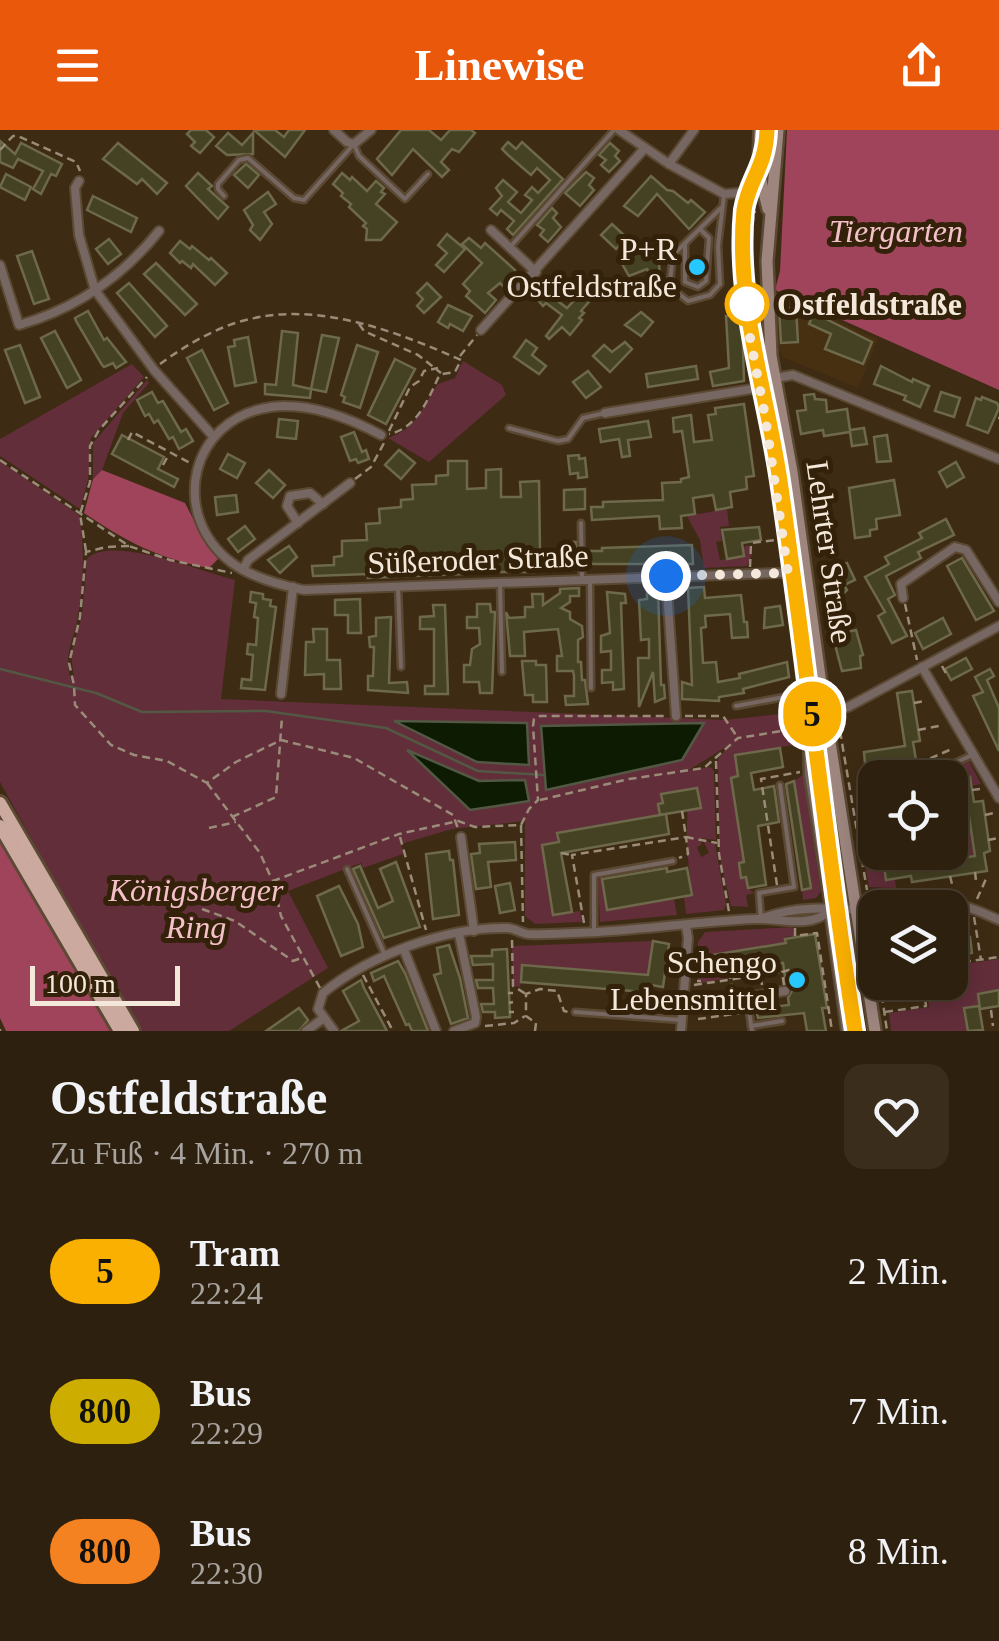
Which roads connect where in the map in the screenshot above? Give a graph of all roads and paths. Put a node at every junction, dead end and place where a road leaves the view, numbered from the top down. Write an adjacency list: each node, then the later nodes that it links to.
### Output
1 (334, 130): 7 (street)
2 (370, 130): 7 (street)
3 (616, 130): 8 (street); 26 (lane)
4 (694, 130): 10 (street)
5 (760, 130): 13 (main road)
6 (778, 130): 13 (main road)
7 (354, 144): 11 (lane); 15 (lane)
8 (645, 148): 10 (street); 28 (street)
9 (0, 150): 12 (path)
10 (669, 164): 14 (street)
11 (428, 174)
12 (79, 181): 29 (street)
13 (767, 192): 14 (street); 42 (main road, Lehrter Straße)
14 (724, 194): 16 (lane)
15 (224, 196)
16 (721, 208): 19 (lane); 22 (lane)
17 (738, 210): 43 (path)
18 (751, 211): 24 (path)
19 (700, 229): 23 (lane); 25 (lane)
20 (491, 230): 26 (street)
21 (159, 231): 29 (street)
22 (719, 236): 23 (lane); 25 (lane)
23 (709, 238): 25 (lane)
24 (750, 238)
25 (685, 244)
26 (509, 247): 28 (street)
27 (0, 264): 32 (street)
28 (536, 272): 34 (street)
29 (95, 290): 32 (street); 40 (street)
30 (358, 322): 35 (path); 37 (path); 40 (path)
31 (754, 323): 36 (path)
32 (19, 325): 33 (street)
33 (7, 328)
34 (481, 330): 38 (path)
35 (390, 331): 37 (path); 38 (path)
36 (756, 333)
37 (387, 341): 39 (path)
38 (458, 358): 41 (path)
39 (438, 368): 41 (path); 47 (path)
40 (154, 370): 46 (street); 62 (path)
41 (442, 374): 47 (path)
42 (775, 382): 43 (street); 56 (street); 69 (main road, Lehrter Straße)
43 (758, 388): 44 (street); 70 (path)
44 (605, 413): 45 (lane)
45 (509, 428)
46 (212, 435): 47 (street); 68 (street)
47 (384, 435): 60 (path)
48 (141, 438): 49 (path); 50 (path); 51 (path)
49 (128, 440)
50 (152, 443): 52 (path); 53 (path)
51 (137, 445)
52 (162, 449): 54 (path); 55 (path)
53 (148, 451)
54 (170, 453): 58 (path); 59 (path)
55 (158, 456)
56 (999, 458)
57 (0, 460): 62 (path)
58 (193, 464)
59 (163, 465)
60 (350, 483): 61 (street)
61 (322, 504): 63 (street); 63 (street)
62 (80, 514): 66 (path); 67 (path)
63 (298, 523): 68 (street)
64 (582, 523): 73 (lane)
65 (775, 540): 71 (path)
66 (129, 546): 67 (path); 68 (path)
67 (86, 552): 104 (path)
68 (243, 570): 76 (street, Süßeroder Straße)
69 (806, 572): 70 (street, Süßeroder Straße); 144 (main road, Lehrter Straße)
70 (788, 573): 71 (street, Süßeroder Straße); 85 (lane)
71 (748, 574): 72 (street, Süßeroder Straße)
72 (666, 576): 73 (street, Süßeroder Straße); 90 (street)
73 (586, 579): 74 (street, Süßeroder Straße); 83 (lane)
74 (500, 583): 75 (street, Süßeroder Straße); 82 (lane)
75 (398, 587): 76 (street, Süßeroder Straße); 80 (lane)
76 (293, 588): 84 (street)
77 (903, 598): 78 (street); 81 (path)
78 (999, 602)
79 (999, 626): 81 (street)
80 (401, 667)
81 (922, 667): 89 (street); 99 (street)
82 (502, 672)
83 (592, 688)
84 (281, 694)
85 (802, 694): 88 (lane); 93 (lane)
86 (914, 702): 87 (path)
87 (925, 702)
88 (736, 706)
89 (848, 706)
90 (676, 716): 95 (path); 109 (path)
91 (282, 717): 97 (path)
92 (940, 726): 94 (path)
93 (806, 728): 95 (path); 103 (lane)
94 (918, 730)
95 (738, 738): 100 (path)
96 (843, 739): 123 (path)
97 (280, 740): 104 (path); 114 (path); 115 (path)
98 (954, 748): 101 (path)
99 (974, 754): 102 (lane); 105 (street)
100 (716, 759): 109 (path); 126 (path)
101 (927, 760)
102 (961, 760)
103 (807, 770): 143 (path); 153 (lane)
104 (207, 783): 114 (path)
105 (996, 784): 107 (path); 108 (street)
106 (780, 785): 143 (lane)
107 (972, 790)
108 (999, 798)
109 (538, 800): 117 (path)
110 (0, 803): 208 (highway)
111 (682, 811): 122 (path)
112 (985, 814): 113 (path)
113 (994, 814)
114 (232, 817): 116 (path)
115 (458, 821): 117 (path); 120 (path); 121 (path)
116 (236, 822): 119 (path); 139 (path)
117 (522, 825): 157 (path)
118 (0, 826): 207 (highway)
119 (209, 828)
120 (399, 834): 130 (path); 139 (path)
121 (461, 836): 163 (street)
122 (686, 837): 126 (path); 128 (path); 129 (path)
123 (858, 838)
124 (998, 838): 125 (path)
125 (988, 840)
126 (718, 843): 159 (path)
127 (562, 852): 128 (path)
128 (575, 853): 135 (path)
129 (673, 861): 164 (lane)
130 (408, 867): 132 (path); 140 (path)
131 (347, 869): 172 (lane)
132 (400, 870)
133 (975, 872): 138 (path)
134 (950, 876): 141 (path)
135 (576, 877): 136 (path); 146 (path)
136 (566, 879)
137 (986, 879): 151 (path)
138 (976, 880)
139 (273, 882): 171 (path)
140 (413, 883): 142 (path); 145 (path)
141 (952, 884)
142 (406, 886)
143 (778, 890): 156 (lane)
144 (863, 890)
145 (418, 900): 147 (path); 154 (path)
146 (580, 902): 148 (path); 160 (path)
147 (410, 903)
148 (570, 904)
149 (968, 906): 151 (street)
150 (202, 908): 171 (path)
151 (974, 908): 158 (street); 175 (path)
152 (858, 910): 153 (street)
153 (829, 911): 156 (street); 217 (street)
154 (422, 916): 155 (path); 169 (path)
155 (416, 918)
156 (761, 919): 159 (street)
157 (523, 920): 162 (path); 166 (path)
158 (999, 920)
159 (730, 921): 161 (street)
160 (584, 925)
161 (686, 926): 164 (street); 194 (street)
162 (512, 928): 163 (street); 166 (street); 187 (path)
163 (474, 931): 165 (street)
164 (594, 932): 166 (street)
165 (458, 934): 169 (street); 204 (street)
166 (523, 934)
167 (845, 934): 178 (path)
168 (796, 936): 216 (path)
169 (429, 941): 170 (street)
170 (404, 950): 172 (street); 212 (street)
171 (302, 957): 186 (path)
172 (386, 957): 179 (street)
173 (999, 957): 175 (path)
174 (968, 960): 175 (path)
175 (981, 960)
176 (789, 962): 181 (path)
177 (760, 967): 183 (path)
178 (850, 968)
179 (360, 969): 186 (street); 211 (path)
180 (730, 971): 184 (path)
181 (782, 972): 183 (path); 185 (path)
182 (698, 975): 184 (path)
183 (761, 975): 184 (path); 188 (path)
184 (731, 980): 190 (path)
185 (786, 991): 188 (street)
186 (323, 993): 200 (street)
187 (526, 994): 195 (path); 199 (path)
188 (764, 994): 189 (street)
189 (747, 998): 190 (street); 206 (lane)
190 (734, 999): 194 (street)
191 (873, 1000): 218 (main road, Lehrter Straße)
192 (883, 1000): 196 (path)
193 (925, 1000): 196 (path)
194 (682, 1007): 202 (street)
195 (575, 1012): 202 (lane)
196 (885, 1012): 219 (path)
197 (744, 1013): 201 (path)
198 (984, 1015): 205 (path)
199 (526, 1016): 204 (path); 214 (path)
200 (324, 1018): 209 (street); 210 (street)
201 (698, 1019)
202 (682, 1020): 215 (street)
203 (782, 1020): 206 (lane)
204 (475, 1024): 213 (street)
205 (993, 1026)
206 (752, 1029)
207 (120, 1031)
208 (133, 1031)
209 (306, 1031)
210 (334, 1031)
211 (393, 1031)
212 (436, 1031)
213 (454, 1031)
214 (535, 1031)
215 (681, 1031)
216 (832, 1031)
217 (846, 1031)
218 (875, 1031)
219 (888, 1031)

